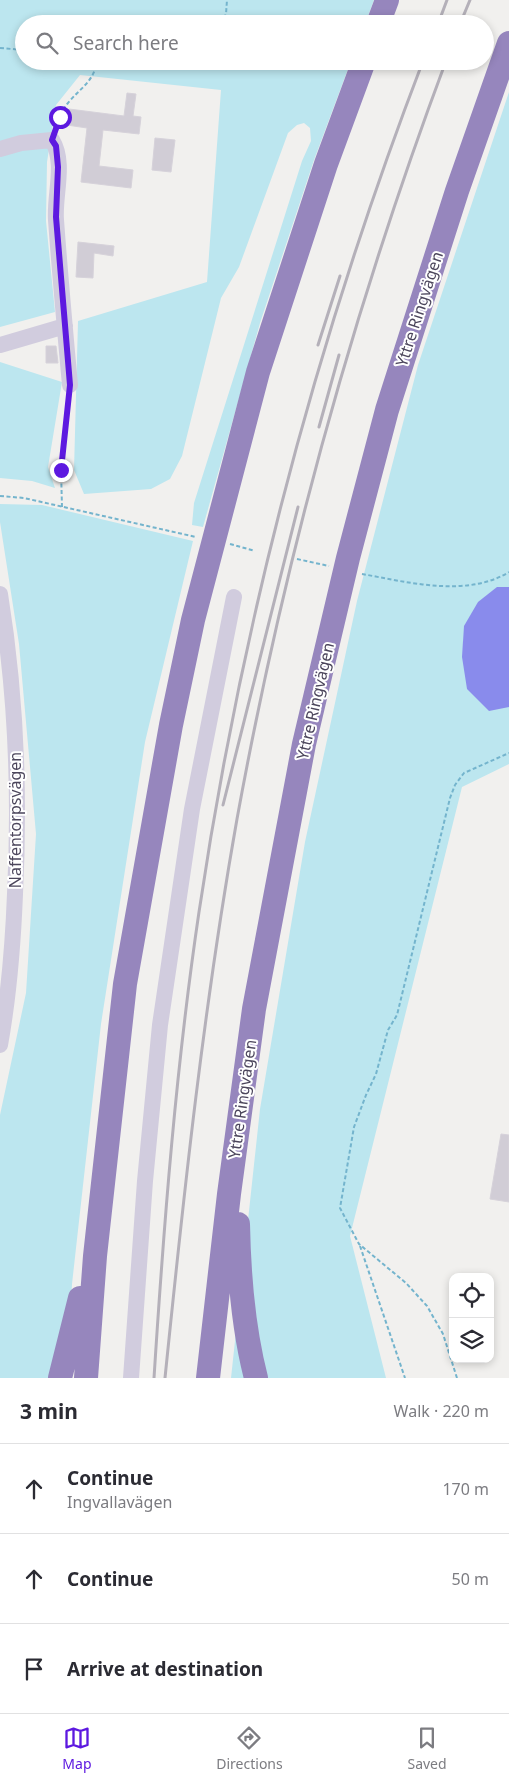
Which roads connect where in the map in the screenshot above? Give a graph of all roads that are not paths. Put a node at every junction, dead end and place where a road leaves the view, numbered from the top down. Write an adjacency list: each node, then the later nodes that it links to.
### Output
1 (387, 0): 2 (highway)
2 (381, 15)
3 (509, 43): 11 (highway, Yttre Ringvägen)
4 (361, 70): 13 (highway)
5 (0, 149): 6 (street)
6 (65, 326): 7 (street); 8 (street)
7 (0, 345)
8 (70, 385)
9 (0, 594): 12 (street, Naffentorpsvägen)
10 (234, 597): 16 (street)
11 (254, 1009): 17 (highway, Yttre Ringvägen); 18 (highway)
12 (0, 1045)
13 (99, 1221): 14 (highway); 15 (highway)
14 (60, 1378)
15 (86, 1378)
16 (132, 1378)
17 (208, 1378)
18 (256, 1378)

